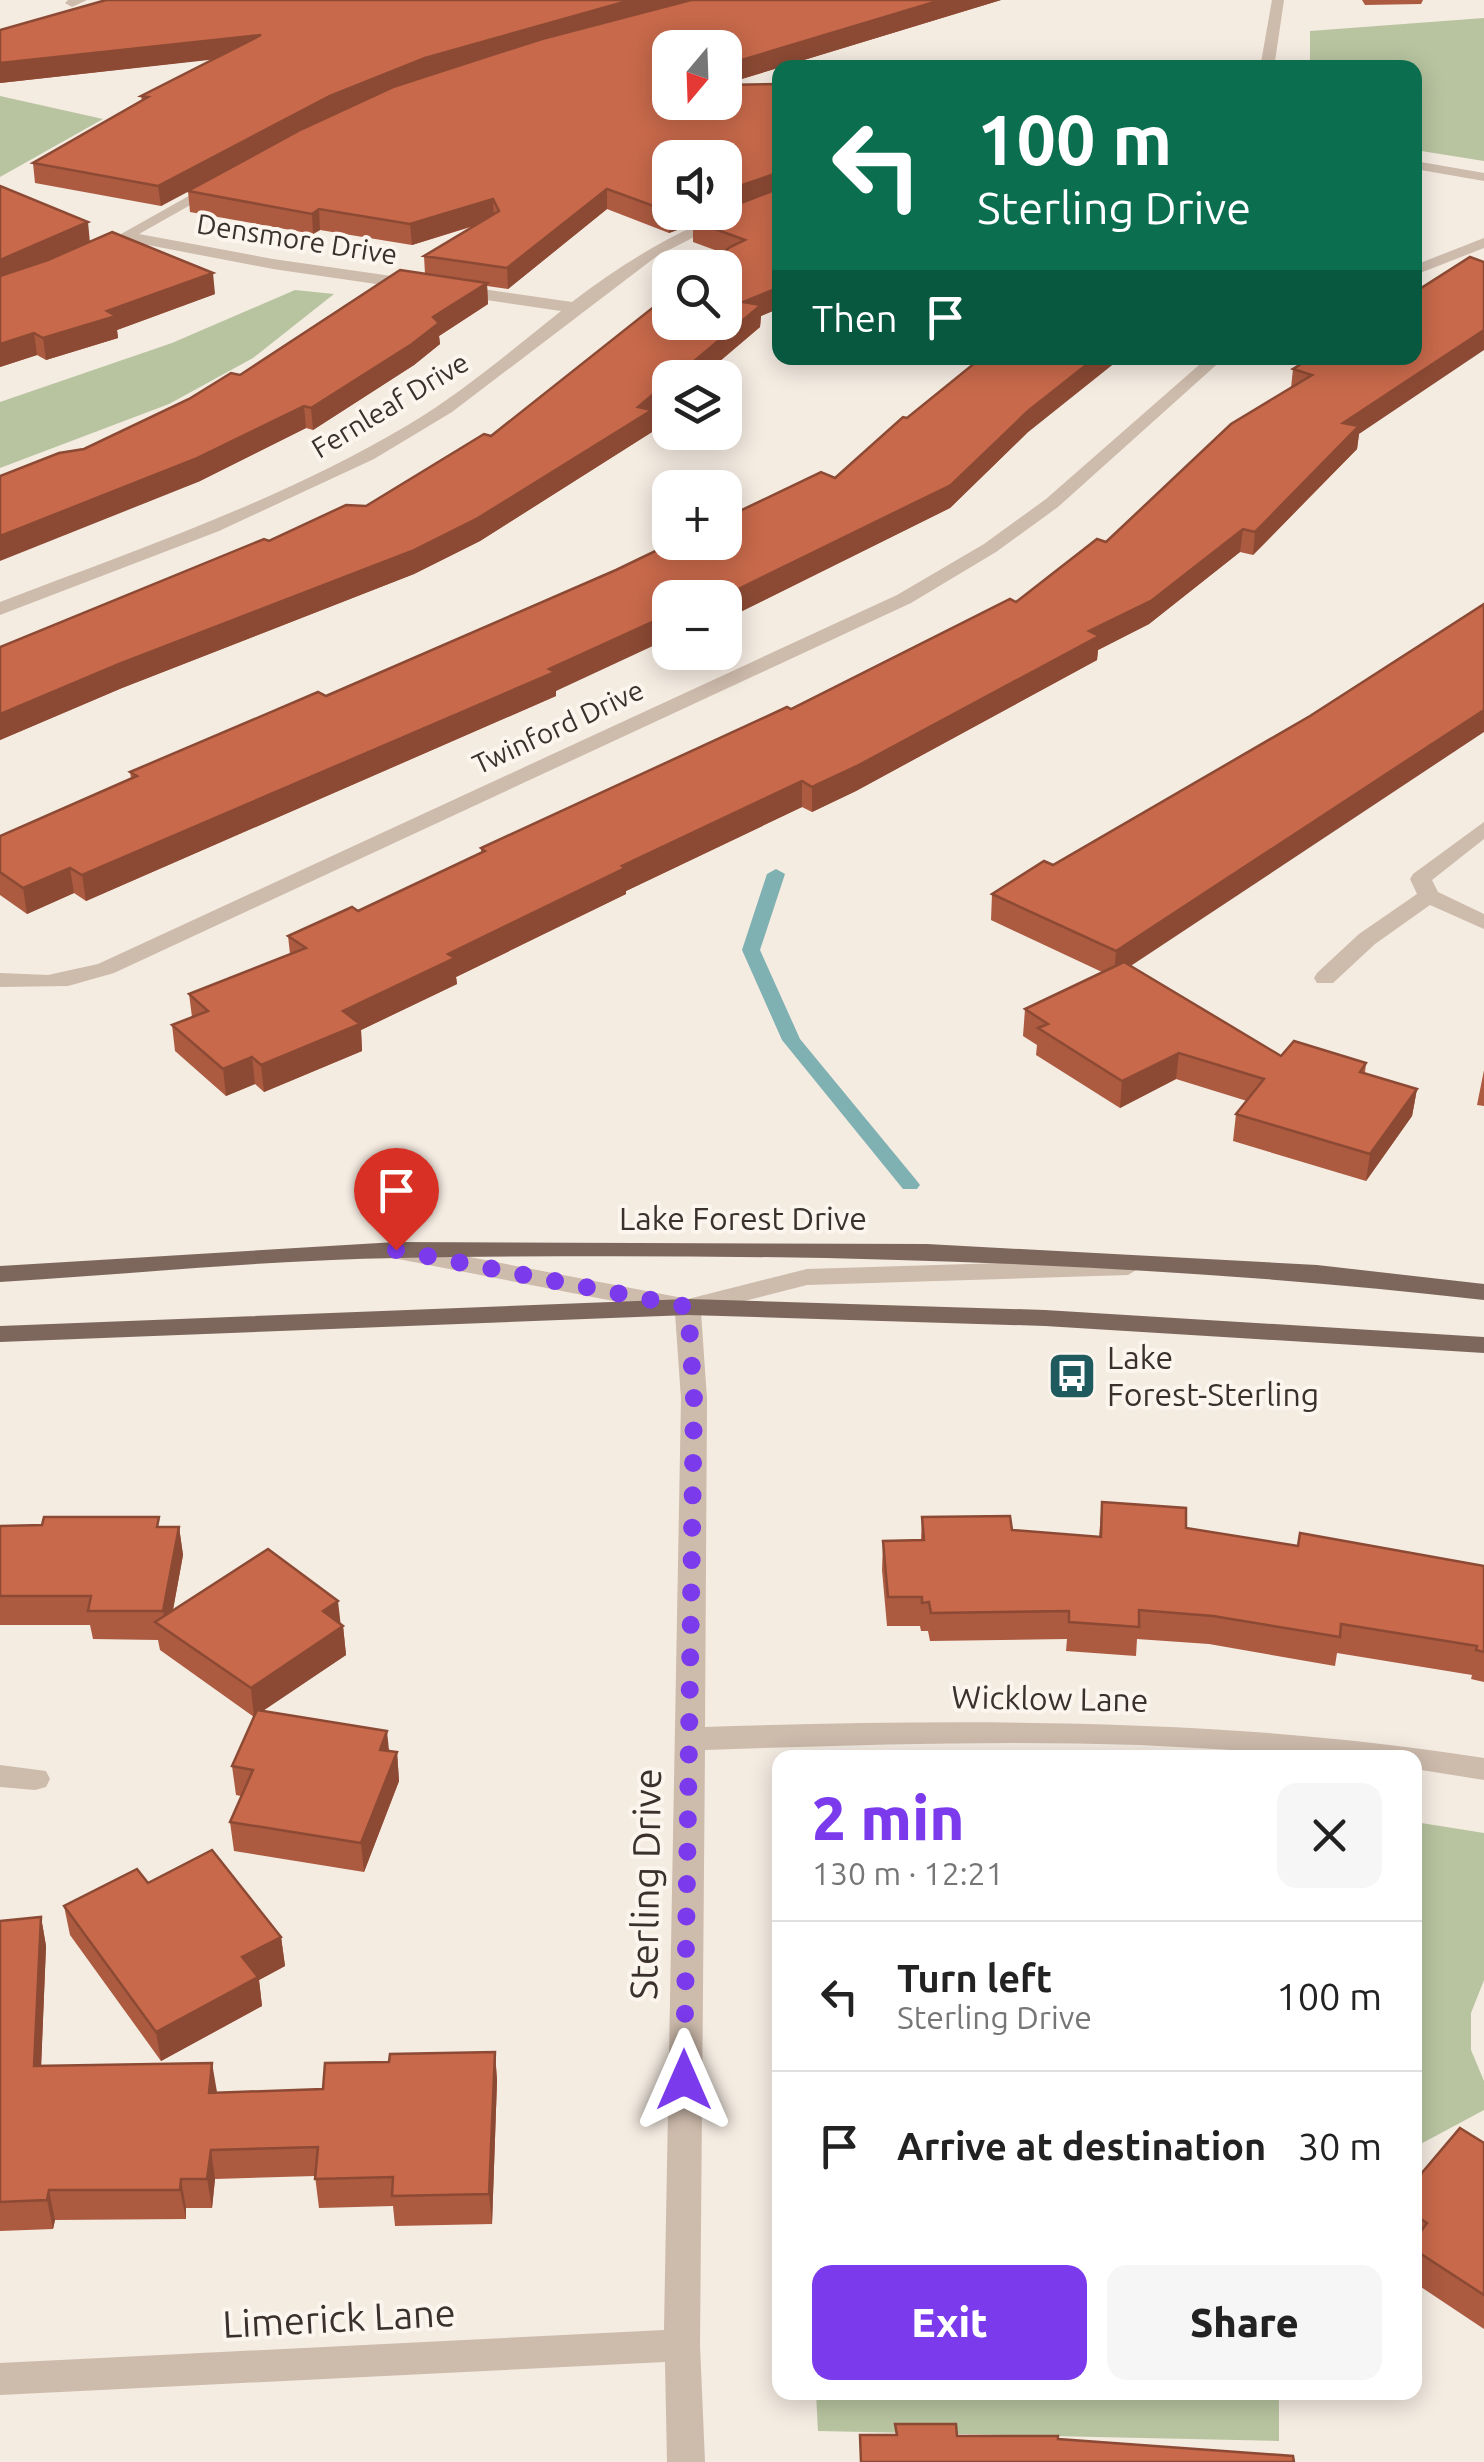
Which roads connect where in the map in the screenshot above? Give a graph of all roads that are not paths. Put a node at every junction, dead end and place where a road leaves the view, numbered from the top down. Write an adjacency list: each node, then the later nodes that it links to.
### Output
1 (1278, 0): 2 (street)
2 (1268, 60)
3 (1422, 166): 5 (street)
4 (231, 176): 7 (street)
5 (1484, 177)
6 (772, 202): 11 (street, Fernleaf Drive)
7 (128, 236): 9 (street); 11 (street, Densmore Drive)
8 (1484, 243): 10 (street)
9 (86, 258)
10 (1422, 267)
11 (578, 308): 13 (street, Fernleaf Drive)
12 (1208, 365): 18 (street, Twinford Drive)
13 (0, 609)
14 (1484, 828): 15 (street)
15 (1429, 896): 16 (street); 17 (street)
16 (1484, 922)
17 (1325, 978)
18 (0, 980)
19 (396, 1250): 20 (main road, Lake Forest Drive); 21 (main road, Lake Forest Drive); 23 (street)
20 (1183, 1266): 22 (main road, Lake Forest Drive); 23 (street)
21 (0, 1274)
22 (1484, 1292)
23 (688, 1307): 24 (main road); 25 (main road); 26 (street, Sterling Drive)
24 (0, 1334)
25 (1484, 1345)
26 (688, 1739): 27 (street, Wicklow Lane); 32 (street, Sterling Drive)
27 (1357, 1750)
28 (1422, 1760): 29 (street, Wicklow Lane)
29 (1484, 1769)
30 (0, 1776): 31 (street)
31 (35, 1779)
32 (682, 2344): 33 (street, Limerick Lane); 34 (street, Sterling Drive)
33 (0, 2379)
34 (686, 2462)

